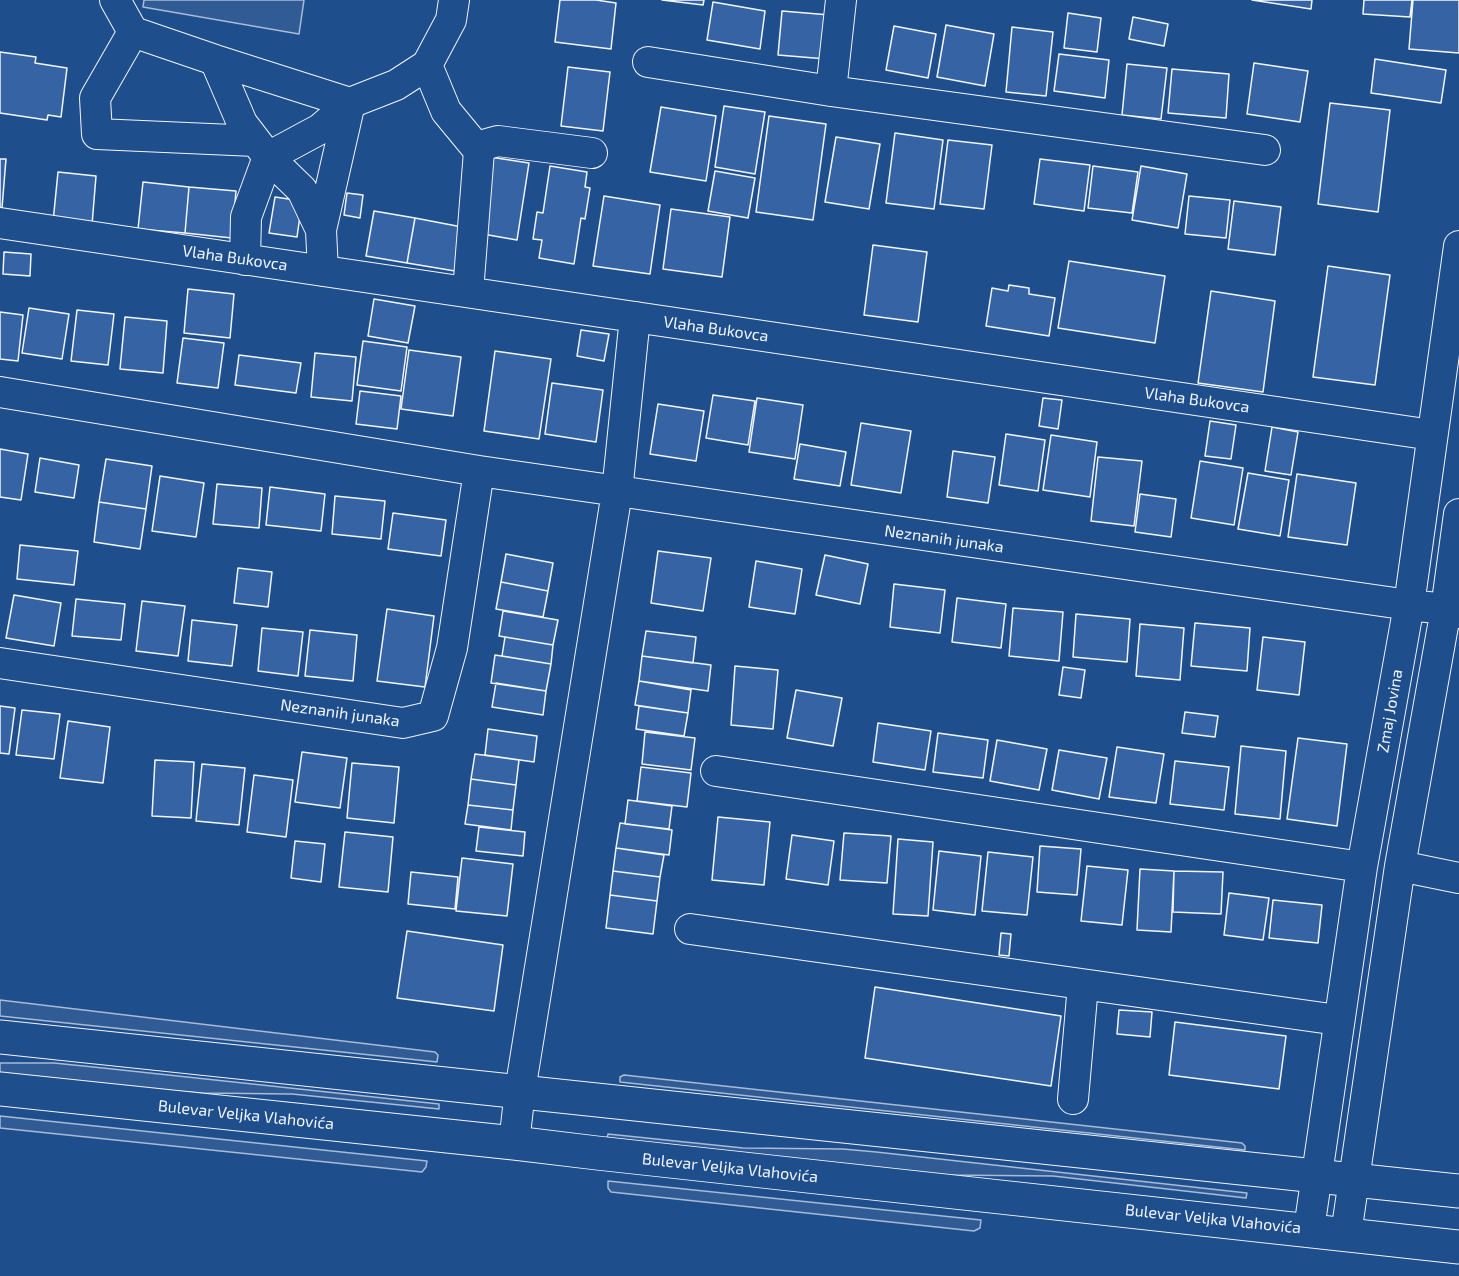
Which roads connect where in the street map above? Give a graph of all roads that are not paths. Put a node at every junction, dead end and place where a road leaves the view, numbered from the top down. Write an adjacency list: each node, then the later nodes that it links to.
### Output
1 (115, 0): 4 (street)
2 (454, 0): 7 (street)
3 (841, 0): 8 (street)
4 (133, 32): 5 (street); 10 (street)
5 (215, 60): 9 (street); 10 (street)
6 (648, 62): 8 (street)
7 (427, 65): 9 (street); 12 (street)
8 (831, 91): 11 (street)
9 (350, 104): 10 (street); 15 (street)
10 (261, 149): 15 (street); 17 (street)
11 (1265, 150)
12 (479, 151): 13 (street); 19 (street)
13 (592, 153)
14 (0, 223): 17 (street, Vlaha Bukovca)
15 (321, 230): 18 (street)
16 (1459, 246): 22 (street, Zmaj Jovina)
17 (245, 260): 18 (street, Vlaha Bukovca)
18 (323, 271): 19 (street, Vlaha Bukovca)
19 (468, 292): 20 (street, Vlaha Bukovca)
20 (635, 317): 22 (street, Vlaha Bukovca); 24 (street)
21 (0, 392): 23 (street, Neznanih junaka)
22 (1432, 435): 26 (street, Zmaj Jovina)
23 (479, 471): 24 (street, Neznanih junaka); 28 (street, Neznanih junaka)
24 (617, 492): 26 (street, Neznanih junaka); 38 (street)
25 (1459, 514): 27 (street)
26 (1409, 605): 27 (street, Neznanih junaka); 31 (street, Zmaj Jovina)
27 (1452, 611): 30 (street)
28 (0, 663)
29 (716, 771): 31 (street)
30 (1400, 866): 32 (street); 42 (street)
31 (1362, 867): 35 (street, Zmaj Jovina)
32 (1459, 878)
33 (690, 929): 34 (street)
34 (1083, 985): 35 (street); 39 (street)
35 (1338, 1020): 41 (street, Zmaj Jovina)
36 (0, 1037): 38 (main road)
37 (0, 1089): 40 (main road, Bulevar Veljka Vlahovića)
38 (520, 1091): 40 (street); 41 (main road)
39 (1073, 1099)
40 (514, 1143): 44 (main road, Bulevar Veljka Vlahovića)
41 (1318, 1176): 42 (main road); 44 (street, Zmaj Jovina)
42 (1354, 1179): 43 (main road); 45 (street)
43 (1459, 1191)
44 (1309, 1229): 45 (main road, Bulevar Veljka Vlahovića)
45 (1346, 1234): 46 (main road, Bulevar Veljka Vlahovića)
46 (1459, 1247)

